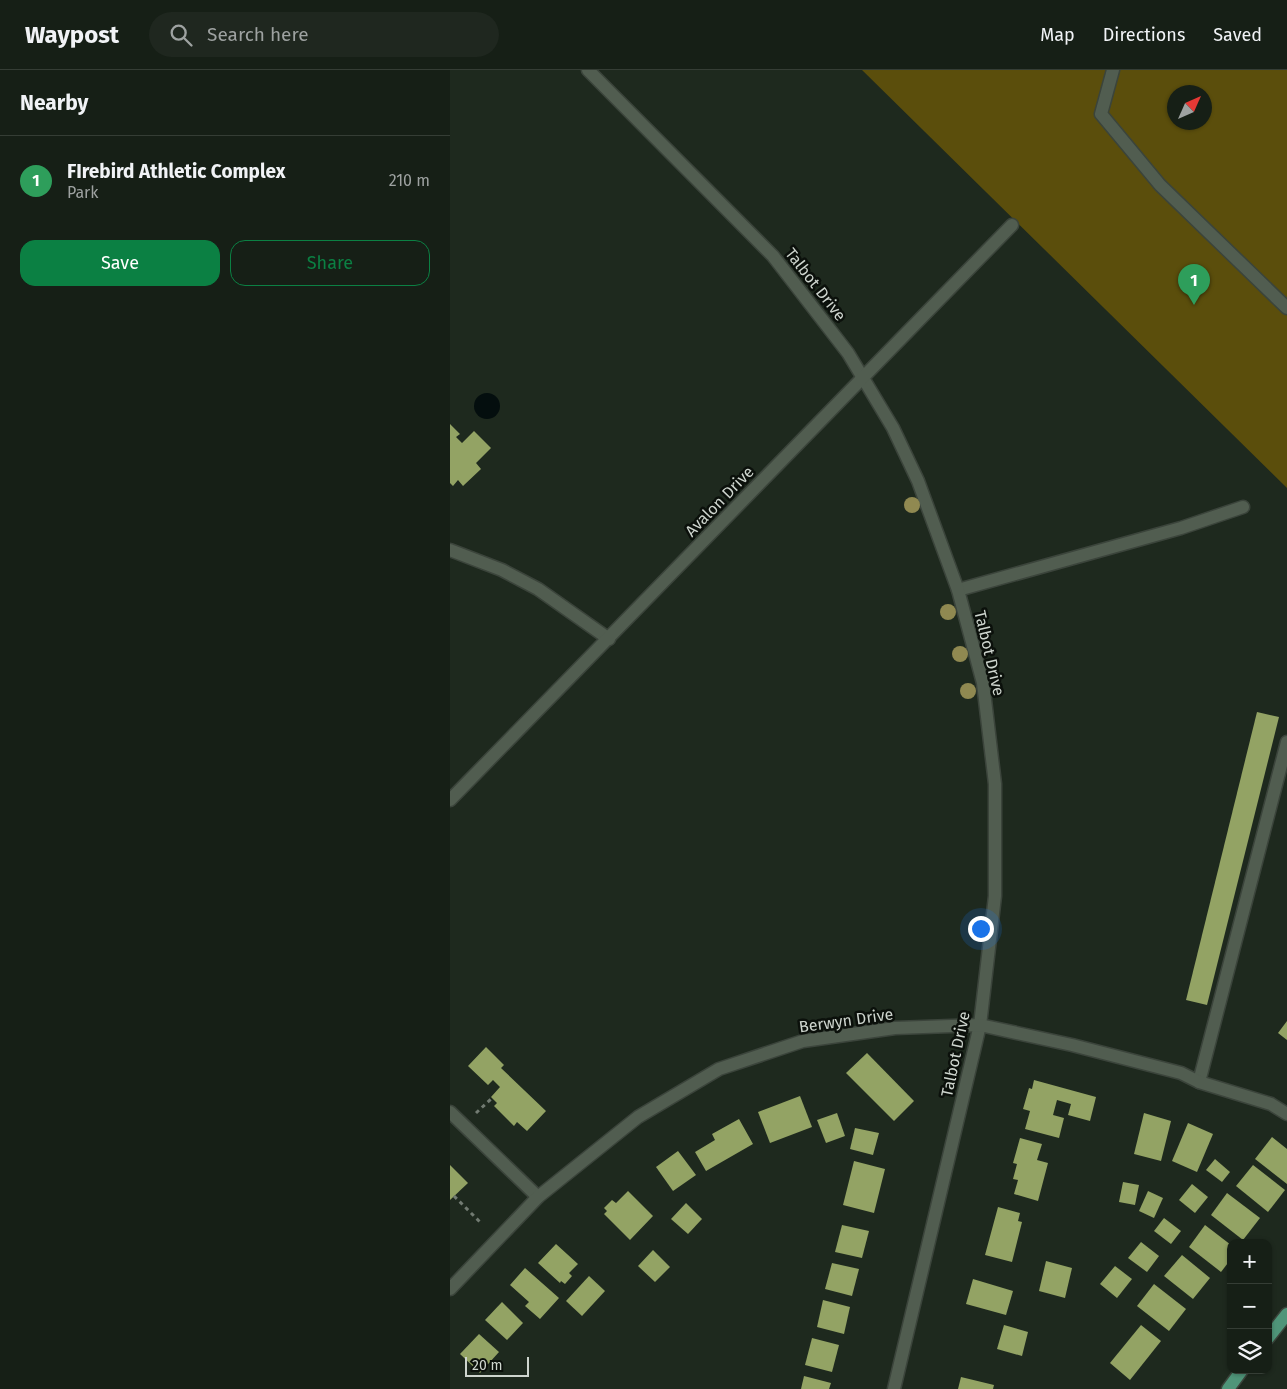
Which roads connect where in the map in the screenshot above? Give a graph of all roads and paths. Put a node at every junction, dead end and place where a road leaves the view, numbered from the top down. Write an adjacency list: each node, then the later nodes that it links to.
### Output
1 (588, 70): 5 (street, Talbot Drive)
2 (1114, 70): 4 (street)
3 (1012, 225): 5 (street, Avalon Drive)
4 (1287, 308)
5 (862, 376): 8 (street, Talbot Drive); 9 (street, Avalon Drive)
6 (1242, 507): 8 (street)
7 (450, 550): 9 (street)
8 (958, 590): 12 (street, Talbot Drive)
9 (609, 638): 11 (street, Avalon Drive)
10 (1287, 742): 13 (street)
11 (450, 800)
12 (980, 1025): 13 (street, Berwyn Drive); 19 (street, Berwyn Drive); 25 (street, Talbot Drive)
13 (1199, 1082): 17 (street, Berwyn Drive)
14 (492, 1098): 16 (path)
15 (450, 1112): 19 (street)
16 (476, 1114)
17 (1287, 1114)
18 (454, 1196): 20 (path)
19 (538, 1197): 21 (street, Berwyn Drive)
20 (480, 1222)
21 (450, 1289)
22 (1287, 1314): 23 (main road)
23 (1272, 1333)
24 (1239, 1374): 26 (main road)
25 (894, 1389)
26 (1228, 1389)

